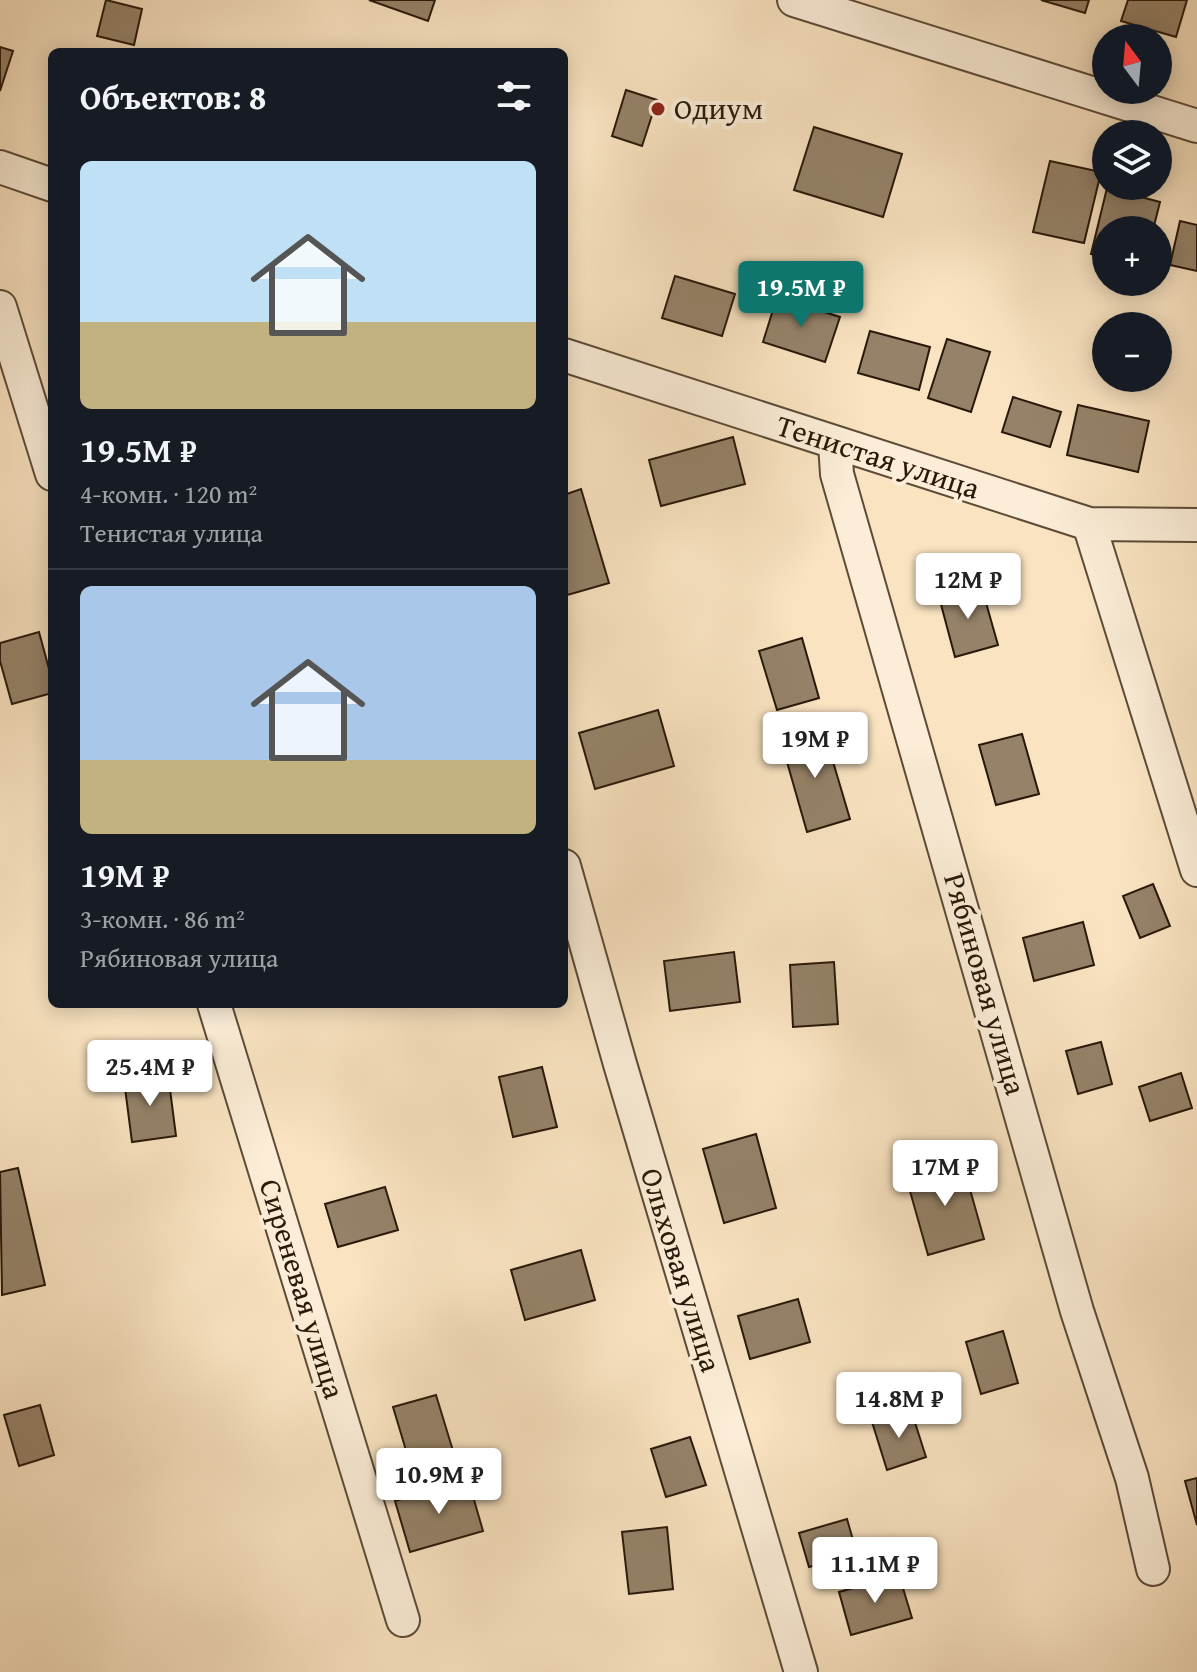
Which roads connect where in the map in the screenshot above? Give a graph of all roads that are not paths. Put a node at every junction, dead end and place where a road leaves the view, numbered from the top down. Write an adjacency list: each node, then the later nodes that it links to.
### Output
1 (794, 0): 2 (street)
2 (1197, 126)
3 (0, 167): 4 (street)
4 (48, 184)
5 (0, 307): 8 (street)
6 (568, 356): 7 (street, Тенистая улица)
7 (835, 444): 9 (street, Тенистая улица); 14 (street, Рябиновая улица)
8 (48, 461)
9 (1089, 524): 10 (street, Тенистая улица); 11 (street)
10 (1197, 525)
11 (1197, 870)
12 (568, 880): 16 (street, Ольховая улица)
13 (215, 1008): 15 (street, Сиреневая улица)
14 (1153, 1569)
15 (403, 1620)
16 (801, 1672)

